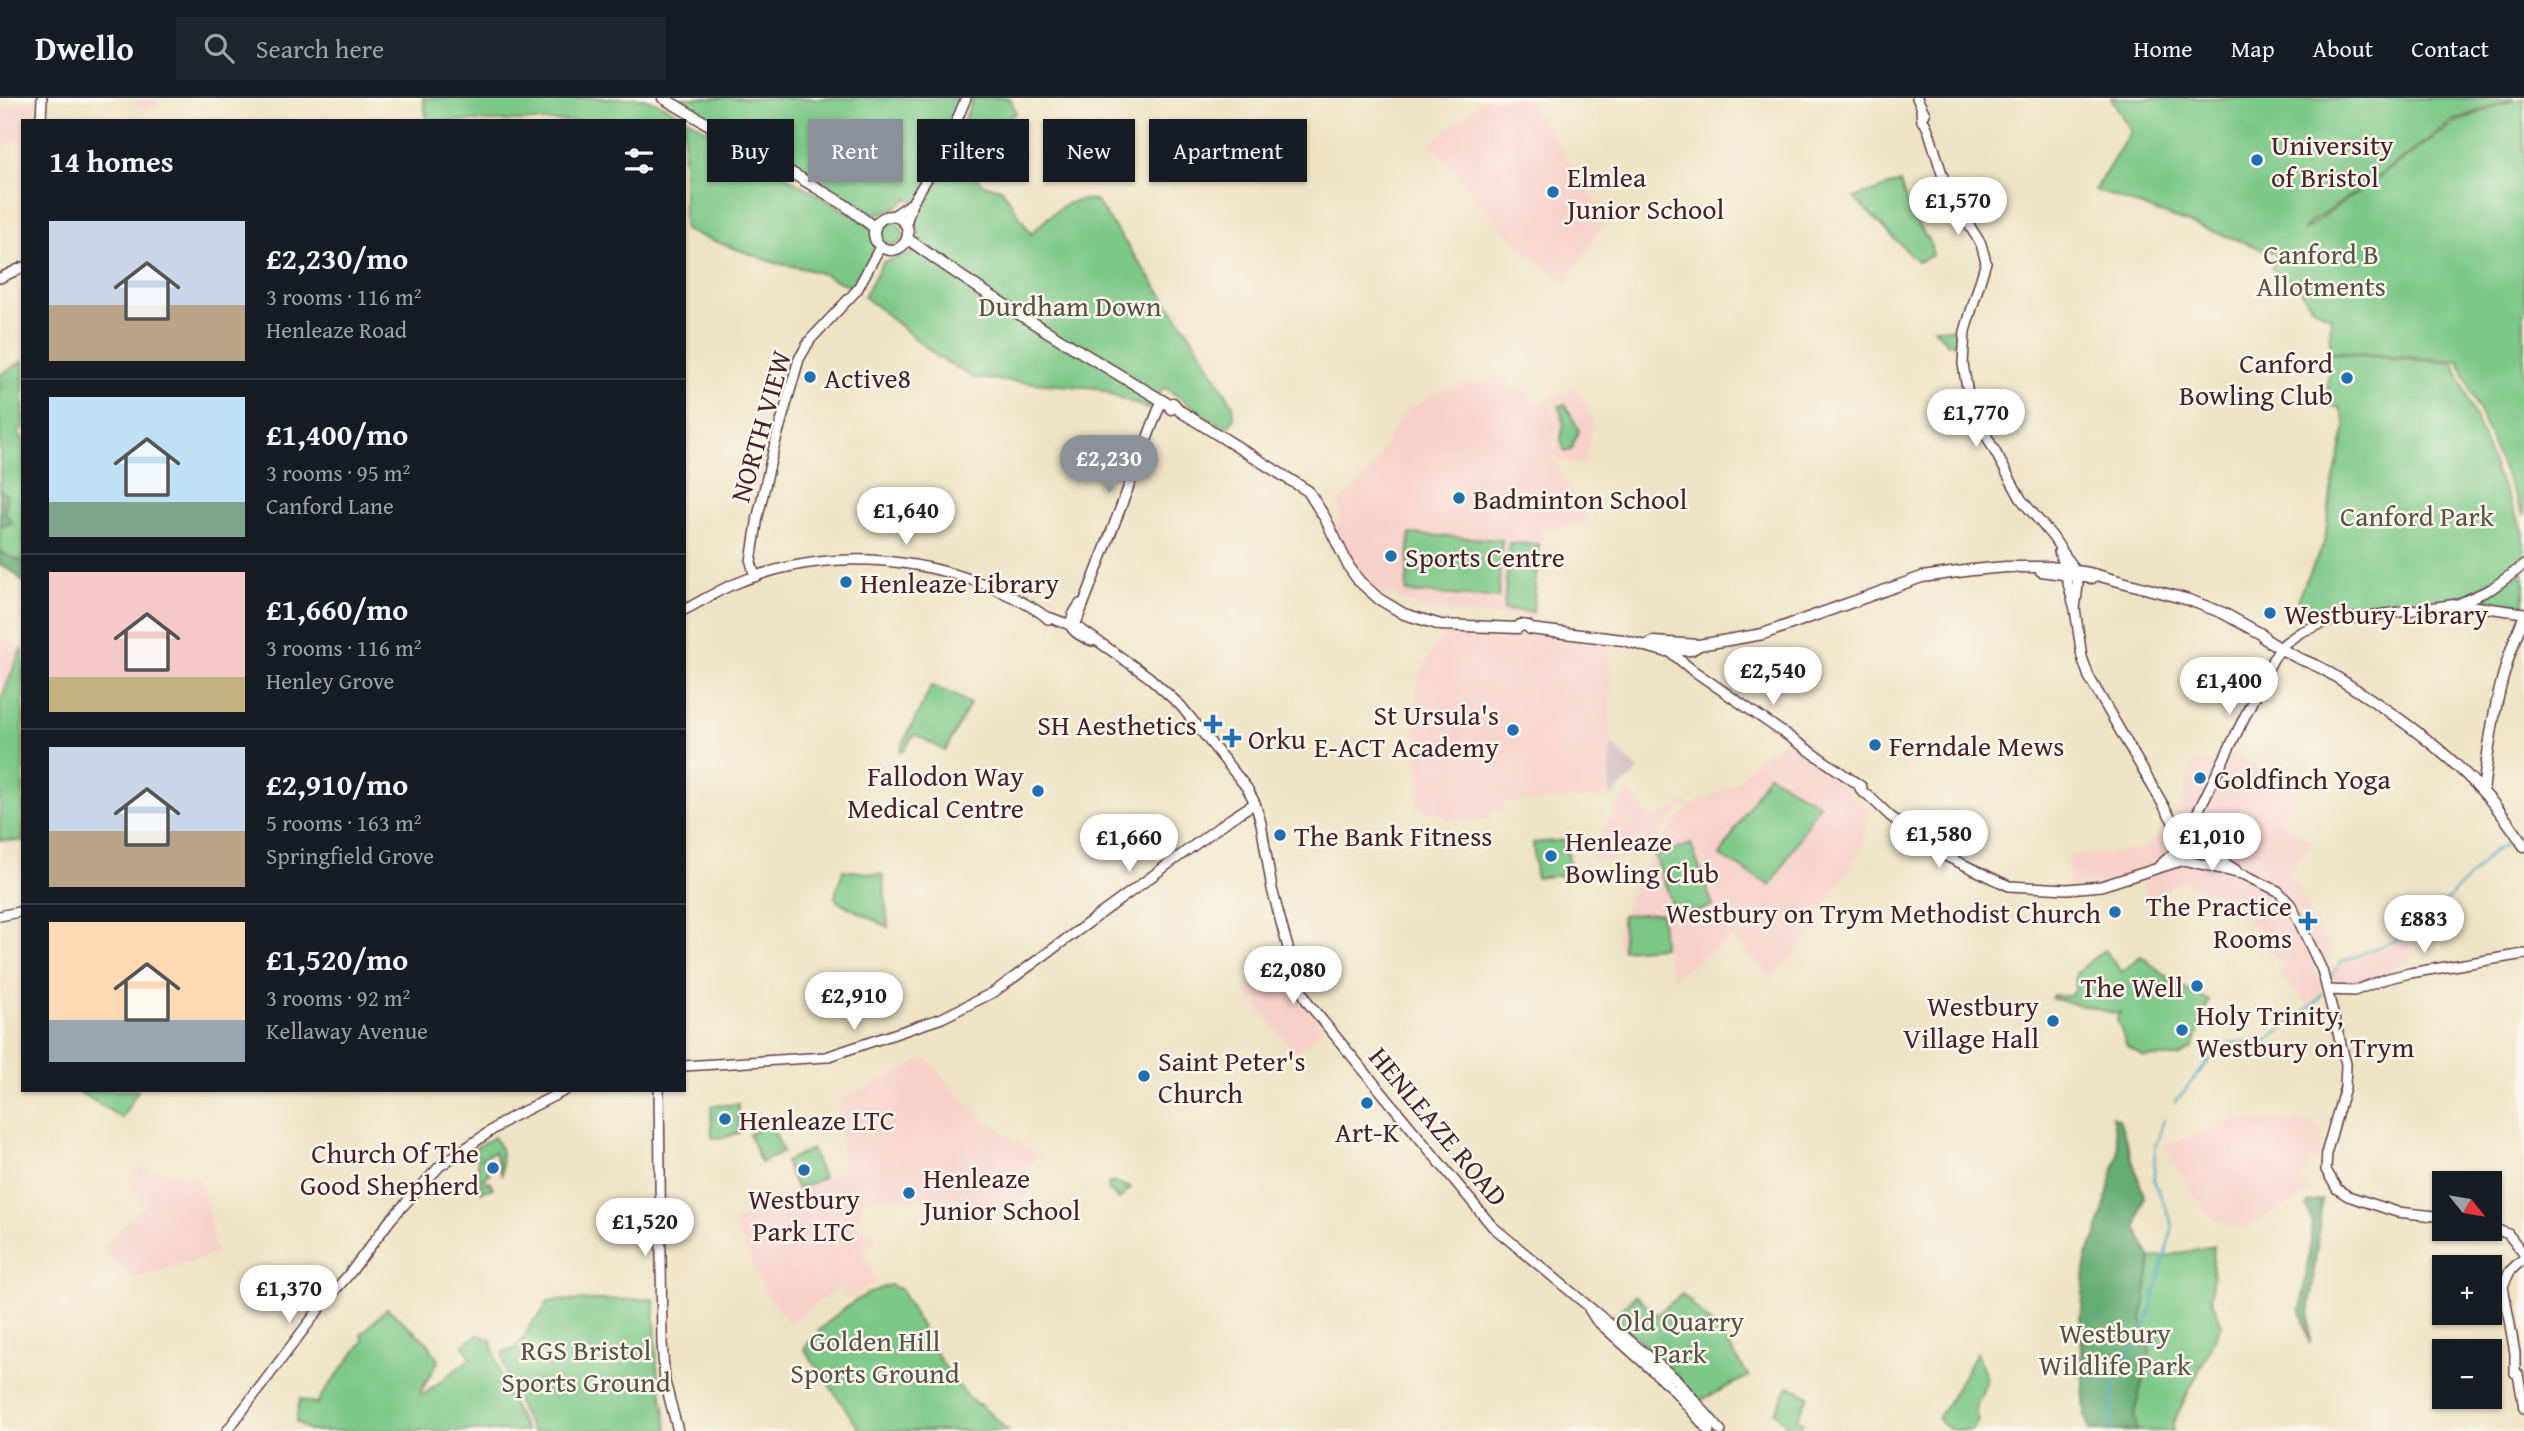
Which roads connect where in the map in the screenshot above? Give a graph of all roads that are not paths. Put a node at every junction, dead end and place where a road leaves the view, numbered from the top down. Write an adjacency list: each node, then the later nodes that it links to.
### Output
1 (42, 98): 5 (main road)
2 (966, 98): 6 (main road)
3 (1917, 98): 16 (main road)
4 (670, 99): 8 (main road)
5 (41, 119)
6 (912, 203): 7 (main road); 9 (main road)
7 (893, 216): 8 (main road); 9 (main road)
8 (877, 225): 11 (main road)
9 (906, 225): 10 (main road)
10 (906, 242): 11 (main road); 14 (main road)
11 (883, 248): 17 (main road, NORTH VIEW)
12 (21, 268): 13 (main road)
13 (0, 278)
14 (1165, 402): 23 (main road); 25 (main road)
15 (2524, 565): 18 (main road)
16 (2071, 573): 24 (main road); 26 (main road); 32 (main road)
17 (755, 577): 20 (main road, HENLEAZE ROAD); 23 (main road, HENLEAZE ROAD)
18 (2483, 593): 19 (main road); 21 (main road)
19 (2458, 604): 21 (main road); 26 (main road)
20 (686, 609)
21 (2494, 609): 22 (main road)
22 (2524, 615): 29 (main road)
23 (1070, 626): 30 (main road, HENLEAZE ROAD)
24 (1699, 645): 25 (main road); 27 (main road); 28 (main road)
25 (1644, 646): 27 (main road)
26 (2283, 646): 29 (main road); 31 (main road)
27 (1669, 651): 28 (main road)
28 (1691, 669): 37 (main road)
29 (2483, 792): 34 (main road)
30 (1255, 803): 43 (main road); 49 (main road, HENLEAZE ROAD)
31 (2203, 803): 32 (main road); 33 (main road)
32 (2184, 839): 33 (main road); 35 (main road)
33 (2198, 843): 36 (main road); 38 (main road)
34 (2524, 846)
35 (2177, 850): 36 (main road); 37 (main road)
36 (2186, 860): 37 (main road); 38 (main road)
37 (2157, 868)
38 (2243, 874): 42 (main road)
39 (21, 911): 40 (main road)
40 (0, 916)
41 (2524, 954): 42 (main road)
42 (2327, 990): 46 (main road)
43 (686, 1066)
44 (562, 1092): 51 (main road)
45 (659, 1092): 52 (main road)
46 (2432, 1216)
47 (2502, 1232): 48 (main road)
48 (2524, 1256): 50 (main road)
49 (1586, 1305): 53 (main road, HENLEAZE ROAD); 54 (main road, HENLEAZE ROAD)
50 (2524, 1408)
51 (227, 1431)
52 (678, 1431)
53 (1709, 1431)
54 (1721, 1431)

